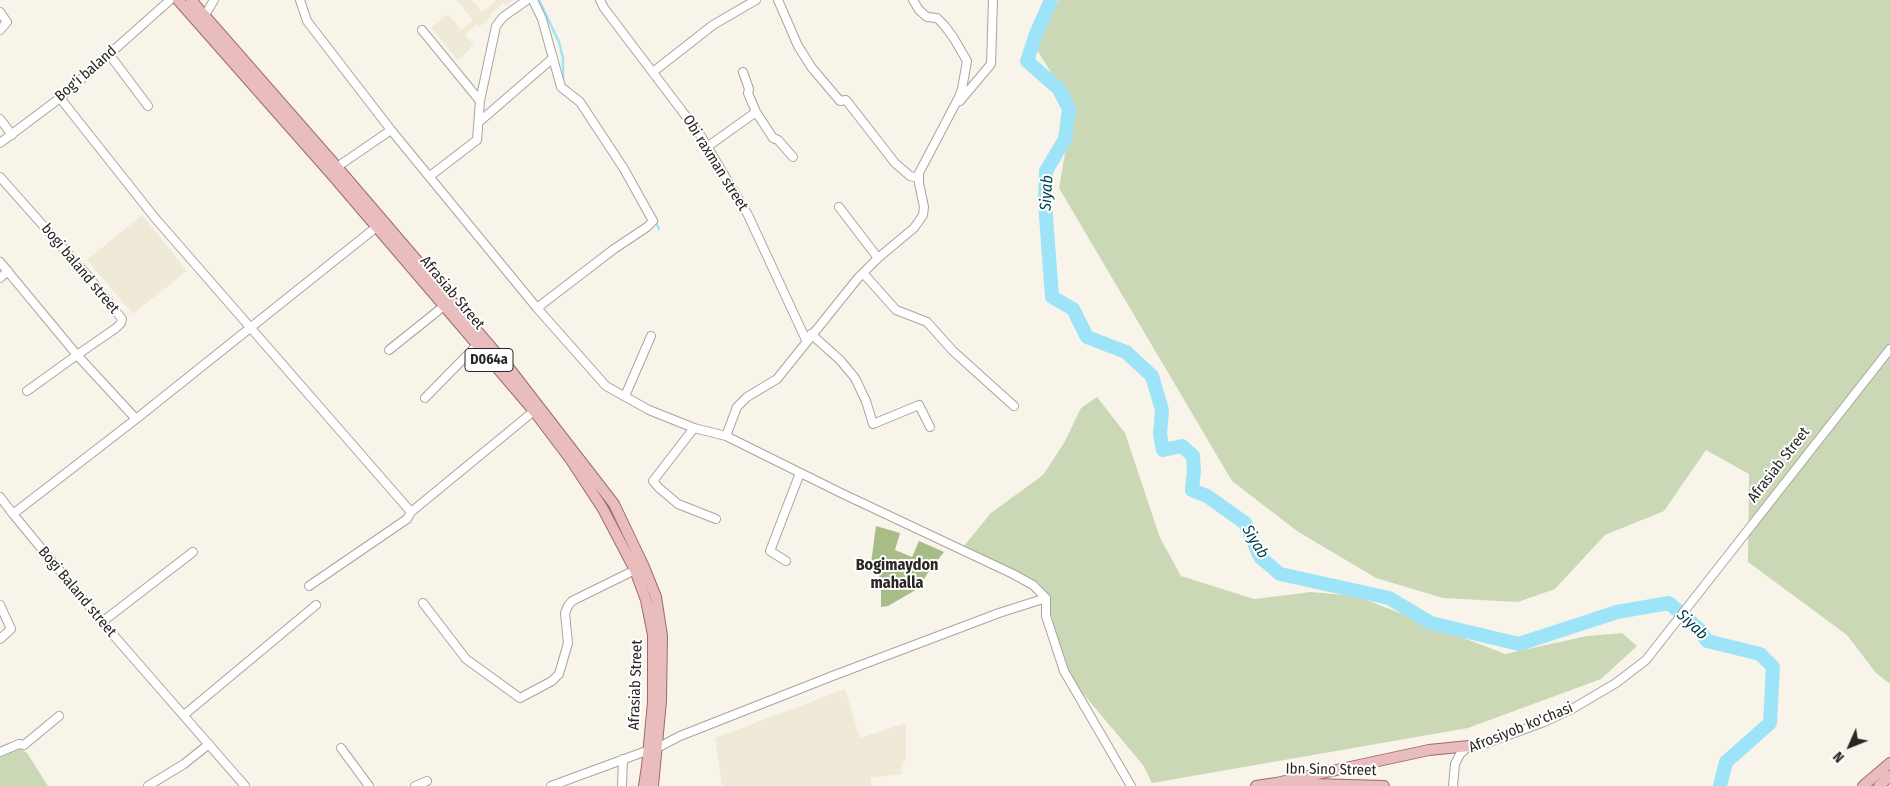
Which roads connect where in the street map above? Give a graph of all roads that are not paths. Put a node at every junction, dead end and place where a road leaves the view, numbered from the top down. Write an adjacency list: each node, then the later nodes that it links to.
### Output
1 (170, 0): 17 (street, Bog'i baland)
2 (178, 0): 21 (main road, Afrasiab Street / D064a)
3 (191, 0): 14 (main road, Afrasiab Street / D064a)
4 (214, 0): 14 (street)
5 (300, 0): 30 (street)
6 (527, 0): 23 (street)
7 (533, 0): 18 (street)
8 (600, 0): 19 (street, Obi raxman street)
9 (756, 0): 19 (street)
10 (778, 0): 38 (street)
11 (913, 0): 25 (street)
12 (992, 0): 25 (street)
13 (0, 12): 15 (street)
14 (205, 15): 21 (main road, Afrasiab Street / D064a)
15 (0, 30)
16 (422, 30): 23 (street)
17 (109, 54): 22 (street, Bog'i baland); 24 (street)
18 (553, 58): 29 (street); 47 (street)
19 (653, 72): 33 (street, Obi raxman street)
20 (743, 72): 27 (street)
21 (253, 78): 26 (main road, Afrasiab Street / D064a)
22 (60, 98): 31 (street, Bog'i baland); 48 (street)
23 (480, 101): 29 (street)
24 (148, 106)
25 (955, 106): 38 (street)
26 (280, 110): 35 (main road, Afrasiab Street / D064a); 40 (main road, Afrasiab Street / D064a)
27 (756, 112): 33 (street); 34 (street)
28 (0, 119): 31 (street)
29 (479, 122): 36 (street)
30 (391, 130): 35 (street); 36 (street)
31 (12, 134): 32 (street, Bog'i baland)
32 (0, 143)
33 (707, 147): 50 (street, Obi raxman street)
34 (793, 157)
35 (337, 167): 40 (main road, Afrasiab Street / D064a)
36 (430, 176): 47 (street)
37 (0, 177): 54 (street, bogi baland street)
38 (918, 178): 41 (street)
39 (840, 207): 41 (street)
40 (380, 224): 46 (main road, Afrasiab Street / D064a); 48 (street); 85 (main road, Afrasiab Street / D064a)
41 (878, 258): 44 (street)
42 (0, 262): 43 (street)
43 (8, 271): 45 (street); 54 (street)
44 (863, 273): 50 (street); 58 (street)
45 (0, 278)
46 (444, 306): 51 (main road, Afrasiab Street / D064a); 53 (street)
47 (537, 308): 56 (street)
48 (251, 327): 60 (street); 66 (street)
49 (651, 336): 56 (street)
50 (808, 337): 61 (street); 63 (street)
51 (477, 345): 57 (street); 59 (main road, Afrasiab Street / D064a)
52 (1890, 349): 74 (street, Afrasiab Street)
53 (389, 350)
54 (77, 355): 55 (street); 60 (street)
55 (27, 391)
56 (625, 396): 62 (street)
57 (425, 398)
58 (1014, 406)
59 (534, 411): 66 (street); 71 (main road, Afrasiab Street / D064a)
60 (136, 419): 67 (street)
61 (930, 427)
62 (694, 428): 63 (street); 68 (street)
63 (726, 436): 64 (street)
64 (800, 472): 70 (street); 73 (street)
65 (0, 497): 67 (street, Bogi Baland street)
66 (411, 512): 72 (street)
67 (12, 514): 78 (street, Bogi Baland street)
68 (716, 519)
69 (193, 552): 78 (street)
70 (786, 561)
71 (635, 570): 75 (street); 85 (main road, Afrasiab Street / D064a)
72 (309, 586)
73 (1046, 598): 85 (street); 100 (street)
74 (1693, 600): 83 (street, Afrosiyob ko'chasi)
75 (423, 603)
76 (0, 605): 79 (street)
77 (316, 605): 80 (street)
78 (102, 622): 80 (street, Bogi Baland street)
79 (0, 640)
80 (184, 715): 82 (street, Bogi Baland street)
81 (59, 716): 86 (street)
82 (209, 744): 92 (street); 93 (street, Bogi Baland street)
83 (1469, 746): 91 (main road); 103 (street, Afrosiyob ko'chasi)
84 (341, 748): 94 (street)
85 (653, 749): 87 (street); 98 (main road, Afrasiab Street / D064a); 99 (main road, Afrasiab Street / D064a)
86 (0, 752)
87 (623, 759): 96 (street); 97 (street)
88 (1890, 762): 104 (main road)
89 (1890, 776): 105 (main road)
90 (427, 780): 95 (street)
91 (1276, 783): 101 (main road, Ibn Sino Street); 102 (main road, Ibn Sino Street)
92 (148, 786)
93 (245, 786)
94 (369, 786)
95 (414, 786)
96 (551, 786)
97 (622, 786)
98 (644, 786)
99 (653, 786)
100 (1131, 786)
101 (1256, 786)
102 (1384, 786)
103 (1453, 786)
104 (1862, 786)
105 (1879, 786)

